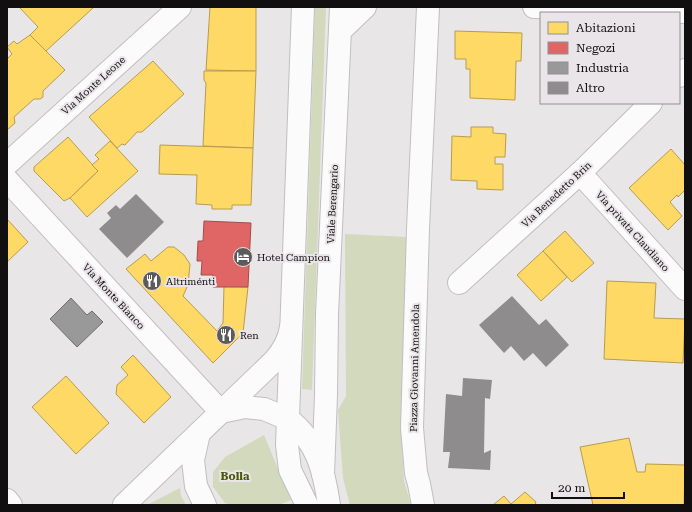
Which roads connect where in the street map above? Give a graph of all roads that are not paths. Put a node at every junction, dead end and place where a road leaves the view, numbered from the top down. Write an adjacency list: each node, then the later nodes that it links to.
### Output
1 (180, 7): 10 (street, Via Monte Leone)
2 (303, 7): 15 (street)
3 (341, 7): 8 (street, Viale Berengario)
4 (365, 7): 8 (street)
5 (428, 7): 25 (street, Piazza Giovanni Amendola)
6 (548, 7): 7 (street)
7 (685, 12)
8 (340, 31): 19 (street, Viale Berengario)
9 (650, 104): 11 (street, Via Benedetto Brin)
10 (7, 164)
11 (580, 173): 13 (street, Via Benedetto Brin); 14 (street, Via privata Claudiano)
12 (7, 180): 16 (street, Via Monte Bianco)
13 (459, 284)
14 (685, 289)
15 (291, 322): 16 (street); 17 (street)
16 (221, 412): 17 (street); 18 (street)
17 (288, 419): 19 (street); 24 (street)
18 (199, 434): 22 (street); 23 (street)
19 (324, 494)
20 (7, 500): 21 (street)
21 (11, 505)
22 (124, 505)
23 (205, 505)
24 (307, 505)
25 (423, 505)

